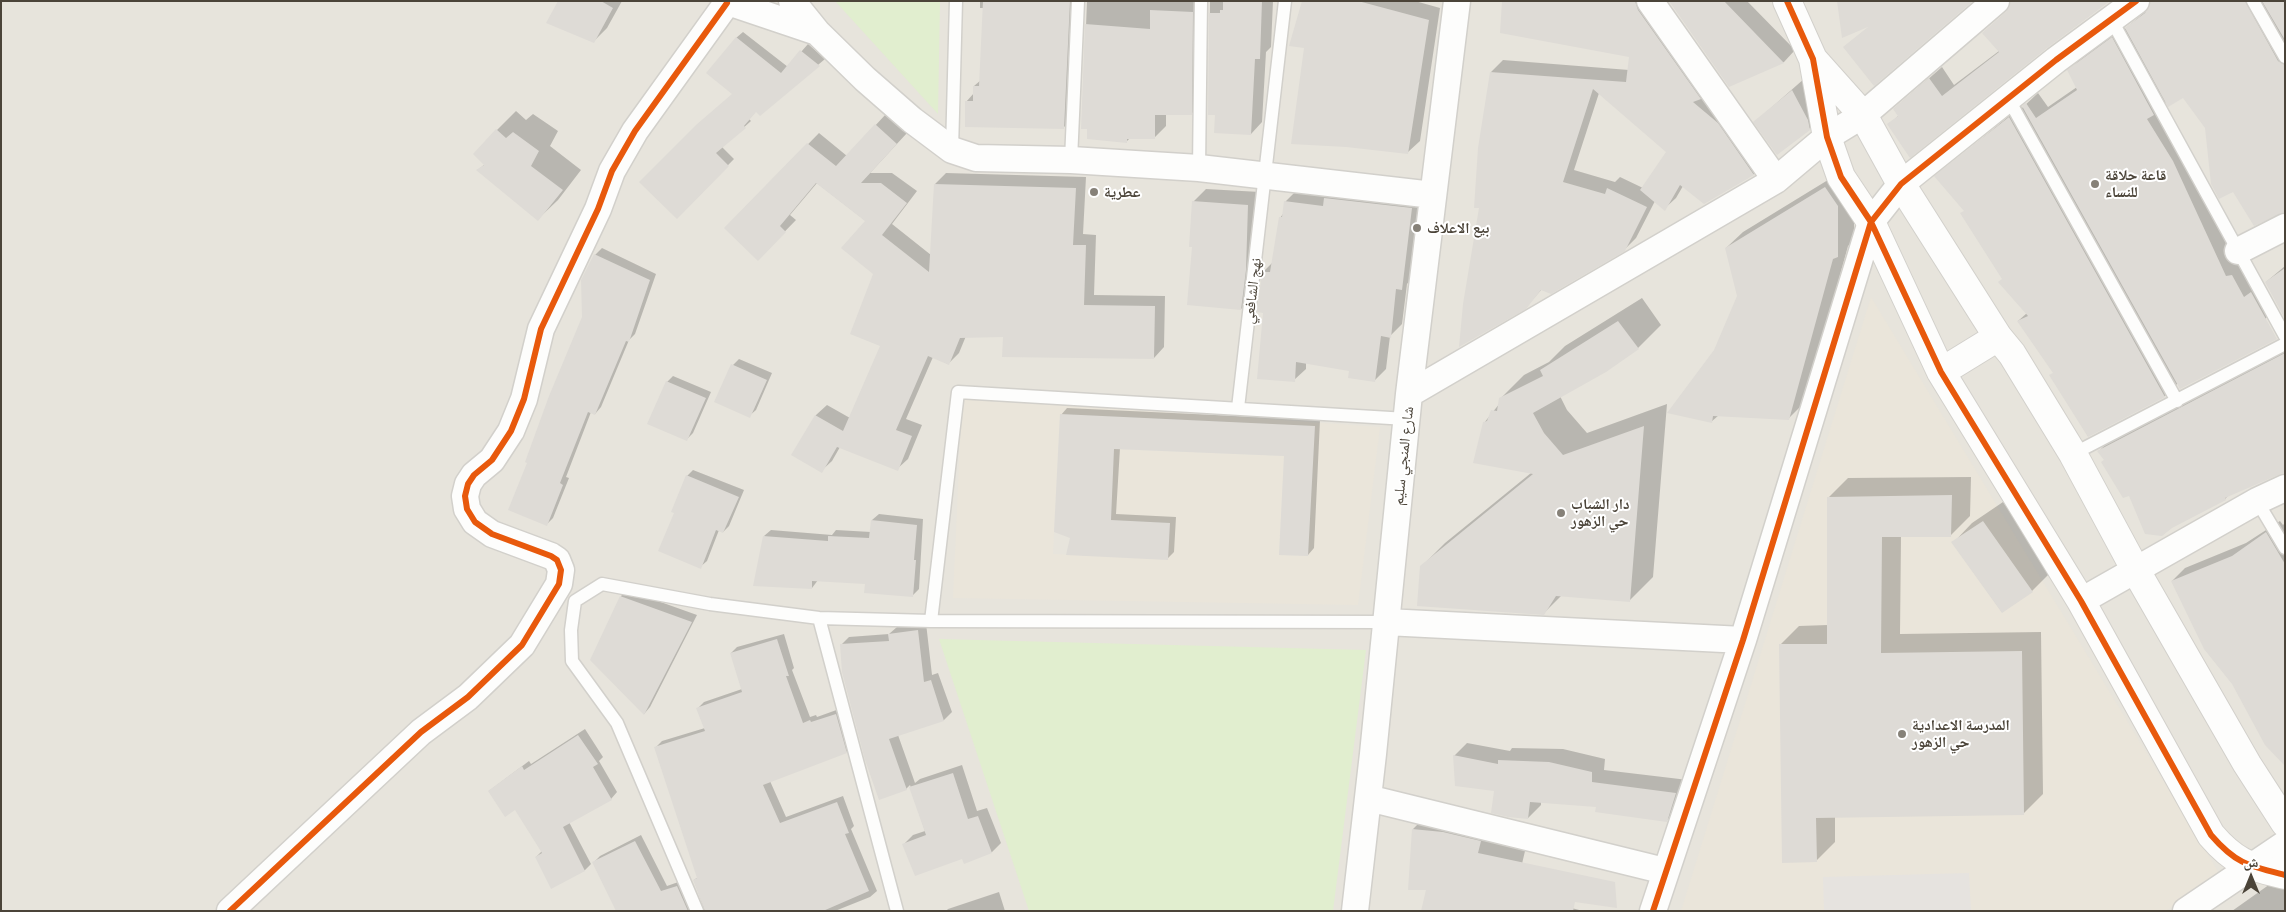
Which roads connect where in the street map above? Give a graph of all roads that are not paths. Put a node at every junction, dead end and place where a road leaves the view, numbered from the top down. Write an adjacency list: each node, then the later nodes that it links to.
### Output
1 (792, 1): 14 (street)
2 (956, 1): 20 (lane)
3 (1078, 1): 21 (lane)
4 (1201, 1): 22 (lane)
5 (1285, 1): 23 (lane, نهج الشافعي)
6 (1457, 1): 26 (street, شارع المنجي سليم)
7 (1650, 1): 24 (street)
8 (1787, 1): 16 (street)
9 (1996, 1): 18 (street)
10 (2136, 1): 13 (street)
11 (2253, 1): 15 (lane)
12 (726, 2): 14 (street); 53 (street)
13 (2111, 19): 17 (street); 29 (lane)
14 (817, 32): 20 (street)
15 (2285, 57)
16 (1813, 58): 18 (street); 19 (street)
17 (2009, 100): 25 (street); 34 (lane)
18 (1863, 114): 19 (street); 25 (street)
19 (1827, 137): 24 (street); 27 (street)
20 (952, 150): 21 (street)
21 (1071, 160): 22 (street)
22 (1199, 168): 23 (street)
23 (1266, 175): 26 (street); 36 (lane, نهج الشافعي)
24 (1776, 180): 35 (street)
25 (1901, 184): 27 (street); 31 (street)
26 (1433, 195): 35 (street, شارع المنجي سليم)
27 (1871, 222): 33 (street); 46 (street)
28 (2285, 227): 29 (street)
29 (2238, 251): 30 (lane)
30 (2285, 336)
31 (1998, 337): 33 (street); 37 (street)
32 (2285, 344): 34 (lane)
33 (1942, 372): 42 (street)
34 (2177, 401): 37 (lane)
35 (1408, 407): 36 (lane); 45 (street, شارع المنجي سليم)
36 (1238, 408): 44 (lane)
37 (2073, 454): 41 (street)
38 (2285, 488): 39 (street)
39 (2257, 501): 40 (lane); 41 (street)
40 (2285, 548)
41 (2135, 569): 42 (street); 48 (street)
42 (2081, 601): 50 (street)
43 (819, 618): 44 (lane); 54 (lane); 55 (lane)
44 (931, 620): 45 (lane)
45 (1386, 622): 46 (street); 47 (street, شارع المنجي سليم)
46 (1743, 640): 51 (street)
47 (1368, 798): 51 (street); 56 (street, شارع المنجي سليم)
48 (2285, 823)
49 (2285, 844): 50 (street)
50 (2251, 866): 52 (street); 58 (street)
51 (1665, 871): 57 (street)
52 (2285, 875)
53 (230, 911)
54 (697, 911)
55 (897, 911)
56 (1355, 911)
57 (1654, 911)
58 (2186, 911)

